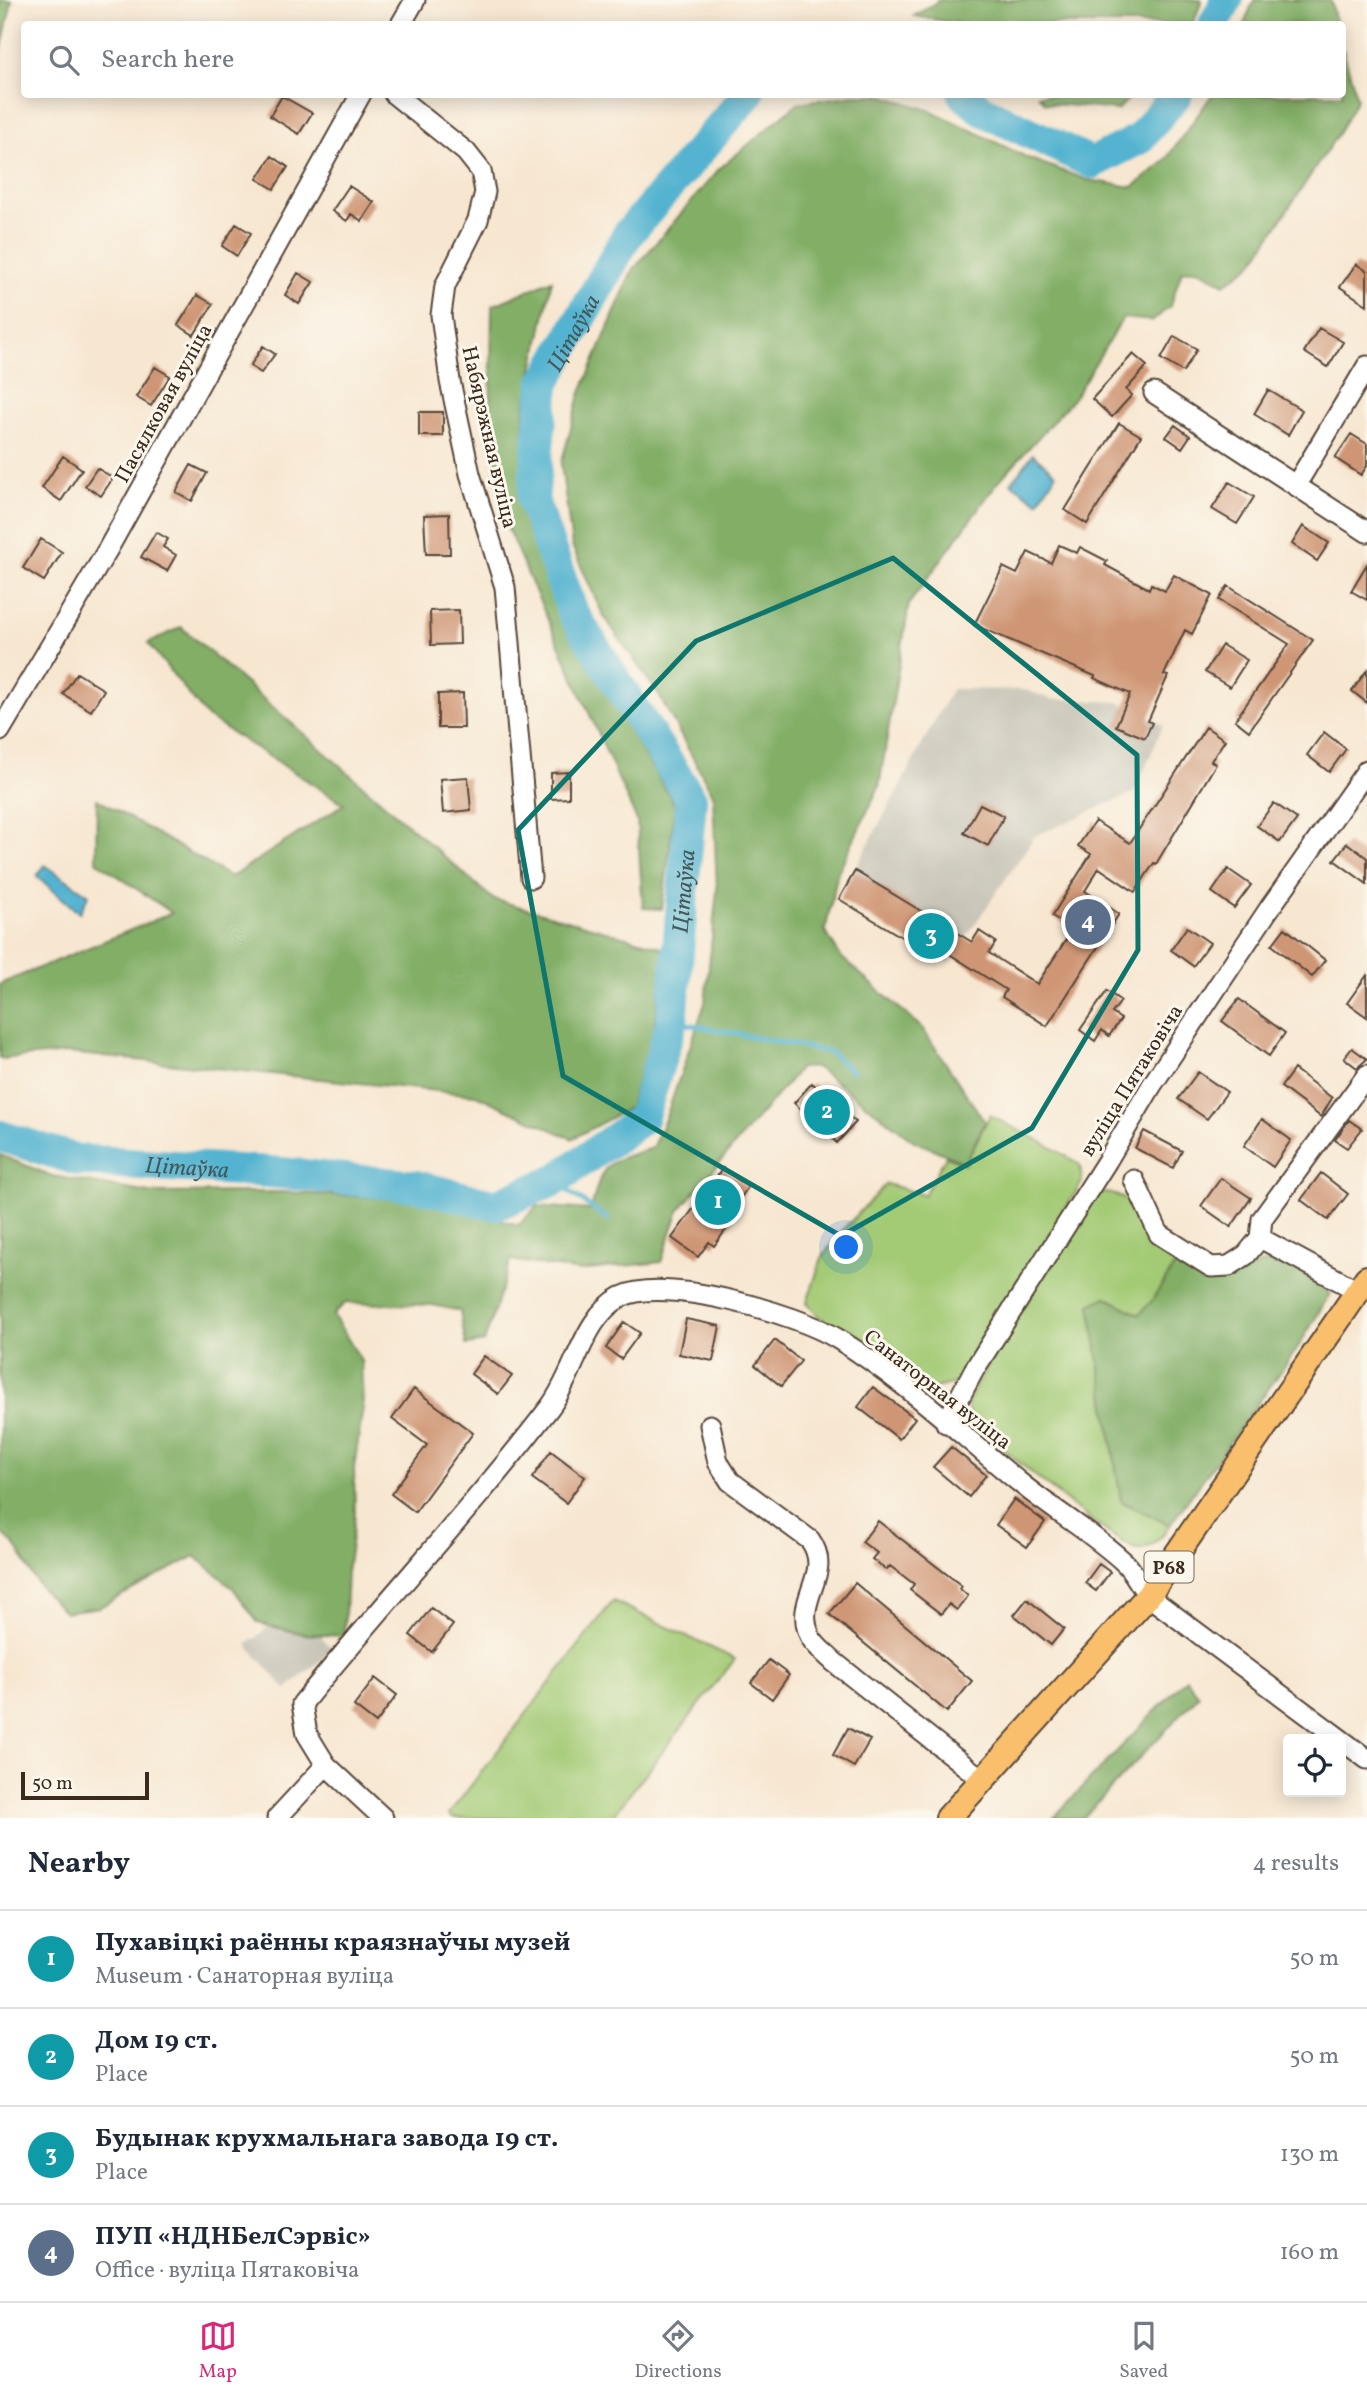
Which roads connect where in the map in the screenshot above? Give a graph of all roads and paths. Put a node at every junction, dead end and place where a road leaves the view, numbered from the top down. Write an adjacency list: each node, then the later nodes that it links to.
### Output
1 (415, 0): 2 (street)
2 (403, 21)
3 (359, 98): 9 (street, Пасялковая вуліца)
4 (399, 98): 11 (street, Набярэжная вуліца)
5 (1367, 366): 7 (street)
6 (1154, 393): 7 (street)
7 (1296, 485): 8 (street)
8 (1367, 532)
9 (0, 731)
10 (1367, 770): 16 (street, вуліца Пятаковіча)
11 (531, 878)
12 (1367, 1075): 14 (street)
13 (1134, 1180): 14 (street)
14 (1260, 1238): 15 (street)
15 (1362, 1285): 18 (main road, Р68)
16 (946, 1423): 18 (street, Санаторная вуліца); 20 (street, Санаторная вуліца)
17 (710, 1425): 21 (street)
18 (1148, 1596): 19 (street, Санаторная вуліца); 21 (main road, Р68)
19 (1367, 1759)
20 (327, 1765): 22 (street); 23 (street)
21 (984, 1781): 24 (main road, Р68)
22 (277, 1818)
23 (383, 1818)
24 (948, 1818)

